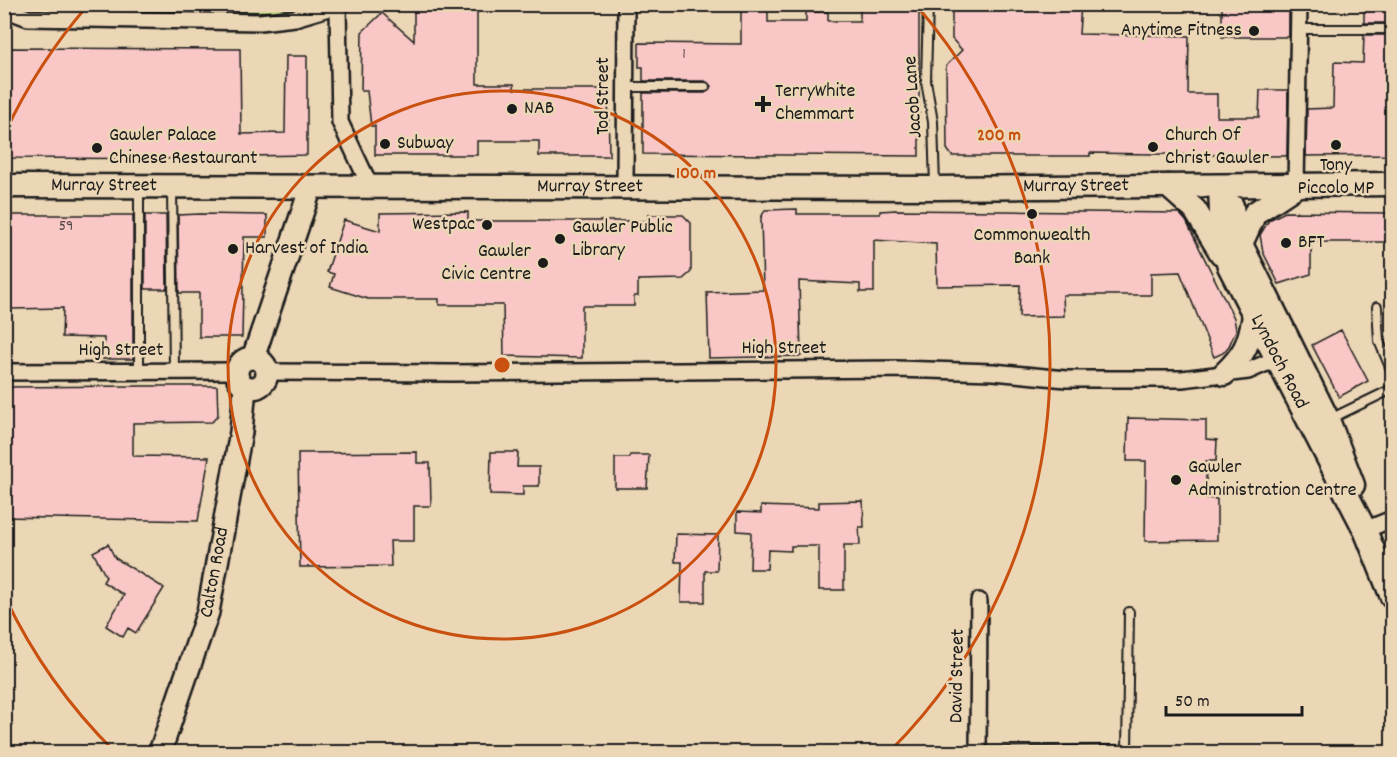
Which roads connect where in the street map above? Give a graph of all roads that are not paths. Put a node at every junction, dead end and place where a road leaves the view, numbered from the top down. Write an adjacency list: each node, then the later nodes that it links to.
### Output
1 (626, 4): 8 (street, Tod Street)
2 (928, 4): 20 (lane, Jacob Lane)
3 (1299, 4): 6 (street)
4 (340, 6): 5 (street); 14 (street)
5 (4, 9)
6 (1298, 29): 7 (lane); 17 (street)
7 (1392, 29)
8 (625, 87): 9 (lane); 19 (street, Tod Street)
9 (705, 87)
10 (1392, 184): 17 (main road, Murray Street)
11 (4, 186): 12 (main road, Murray Street)
12 (139, 186): 13 (main road, Murray Street); 27 (lane)
13 (172, 186): 18 (main road, Murray Street); 29 (lane)
14 (370, 186): 18 (main road, Murray Street); 19 (main road, Murray Street)
15 (1168, 186): 16 (main road, Murray Street); 20 (main road, Murray Street); 22 (main road)
16 (1226, 186): 17 (main road, Murray Street); 21 (main road, Lyndoch Road); 22 (main road, Lyndoch Road)
17 (1296, 186): 21 (main road)
18 (311, 187): 26 (main road)
19 (625, 187): 20 (main road, Murray Street)
20 (935, 188)
21 (1241, 244): 25 (main road, Lyndoch Road)
22 (1229, 266): 24 (main road, Lyndoch Road)
23 (1377, 307): 30 (lane)
24 (1254, 316): 25 (main road, Lyndoch Road); 31 (main road)
25 (1286, 356): 31 (street, High Street); 34 (main road, Lyndoch Road); 36 (main road, Lyndoch Road)
26 (260, 365): 31 (street, High Street); 32 (main road)
27 (139, 371): 28 (street, High Street); 29 (street, High Street)
28 (4, 372)
29 (174, 372): 32 (street, High Street)
30 (1392, 372)
31 (1224, 374)
32 (241, 379): 41 (main road, Calton Road)
33 (1392, 389): 34 (lane)
34 (1328, 420): 36 (main road, Lyndoch Road)
35 (1392, 519): 36 (street)
36 (1365, 531): 37 (main road, Lyndoch Road)
37 (1392, 597)
38 (980, 601): 40 (street, David Street)
39 (1129, 612): 40 (lane)
40 (978, 752)
41 (160, 753)

